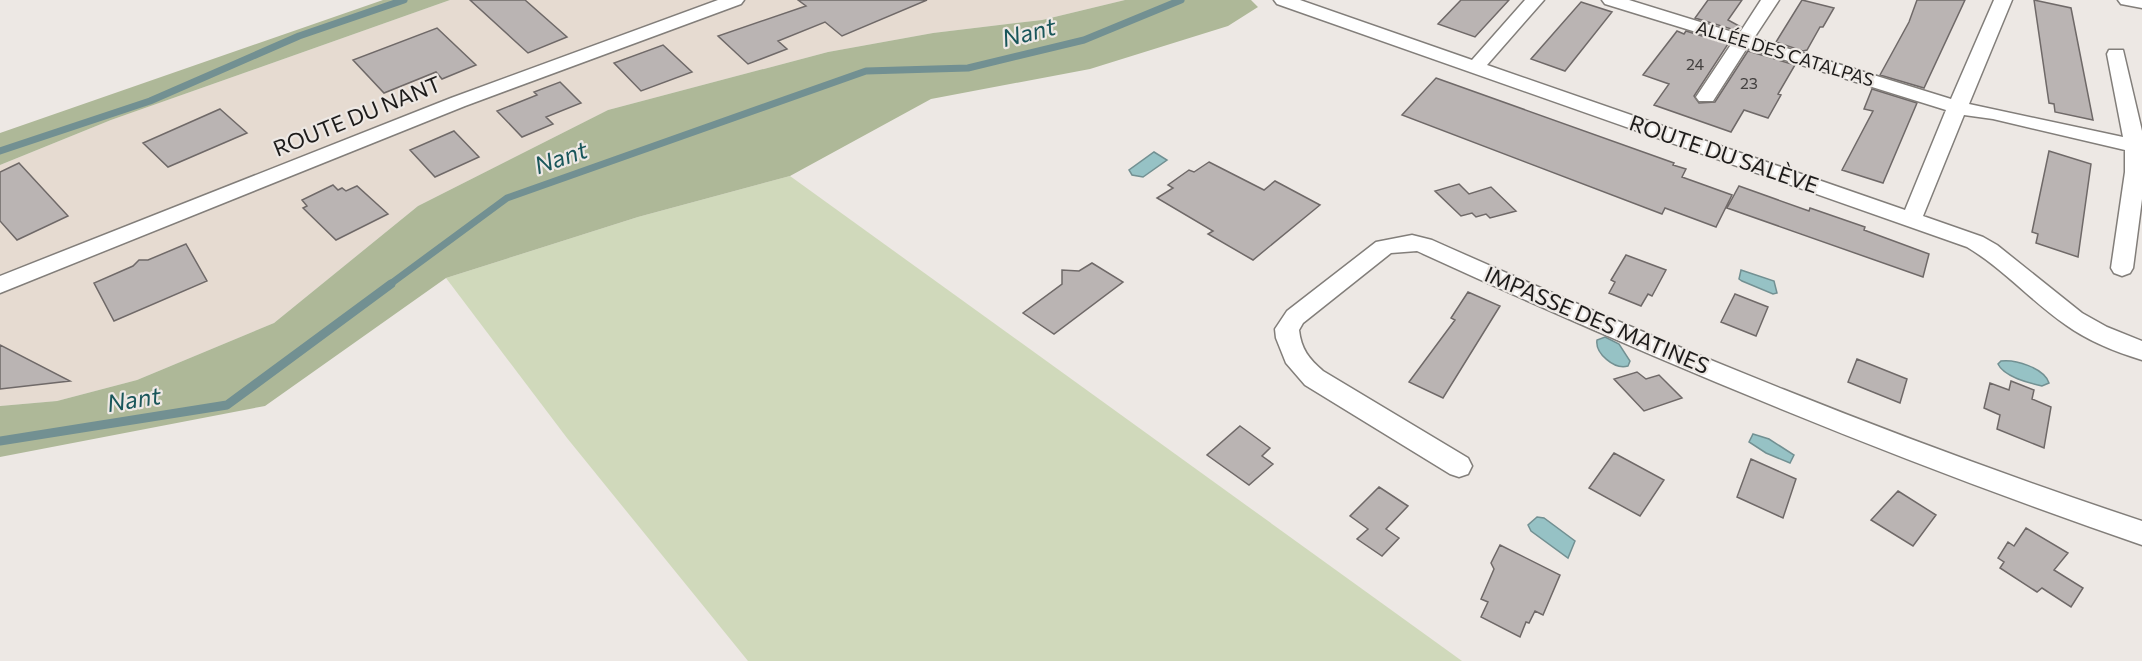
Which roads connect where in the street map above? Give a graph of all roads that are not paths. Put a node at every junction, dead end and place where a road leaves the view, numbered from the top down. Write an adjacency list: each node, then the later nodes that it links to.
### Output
1 (735, 0): 17 (street, ROUTE DU NANT)
2 (1283, 0): 11 (street, ROUTE DU SALÈVE)
3 (1535, 0): 11 (street)
4 (1611, 0): 9 (street, ALLÉE DES CATALPAS)
5 (1770, 0): 9 (street)
6 (2003, 0): 13 (street)
7 (2127, 0): 8 (street)
8 (2142, 3)
9 (1743, 42): 12 (street); 13 (street, ALLÉE DES CATALPAS)
10 (2116, 54): 14 (street)
11 (1475, 67): 15 (street, ROUTE DU SALÈVE)
12 (1706, 97)
13 (1959, 108): 14 (street, ALLÉE DES CATALPAS); 15 (street)
14 (2135, 146): 16 (street)
15 (1911, 219): 18 (street, ROUTE DU SALÈVE)
16 (2122, 268)
17 (0, 285)
18 (2142, 351)
19 (1459, 466): 20 (street, IMPASSE DES MATINES)
20 (2142, 533)

